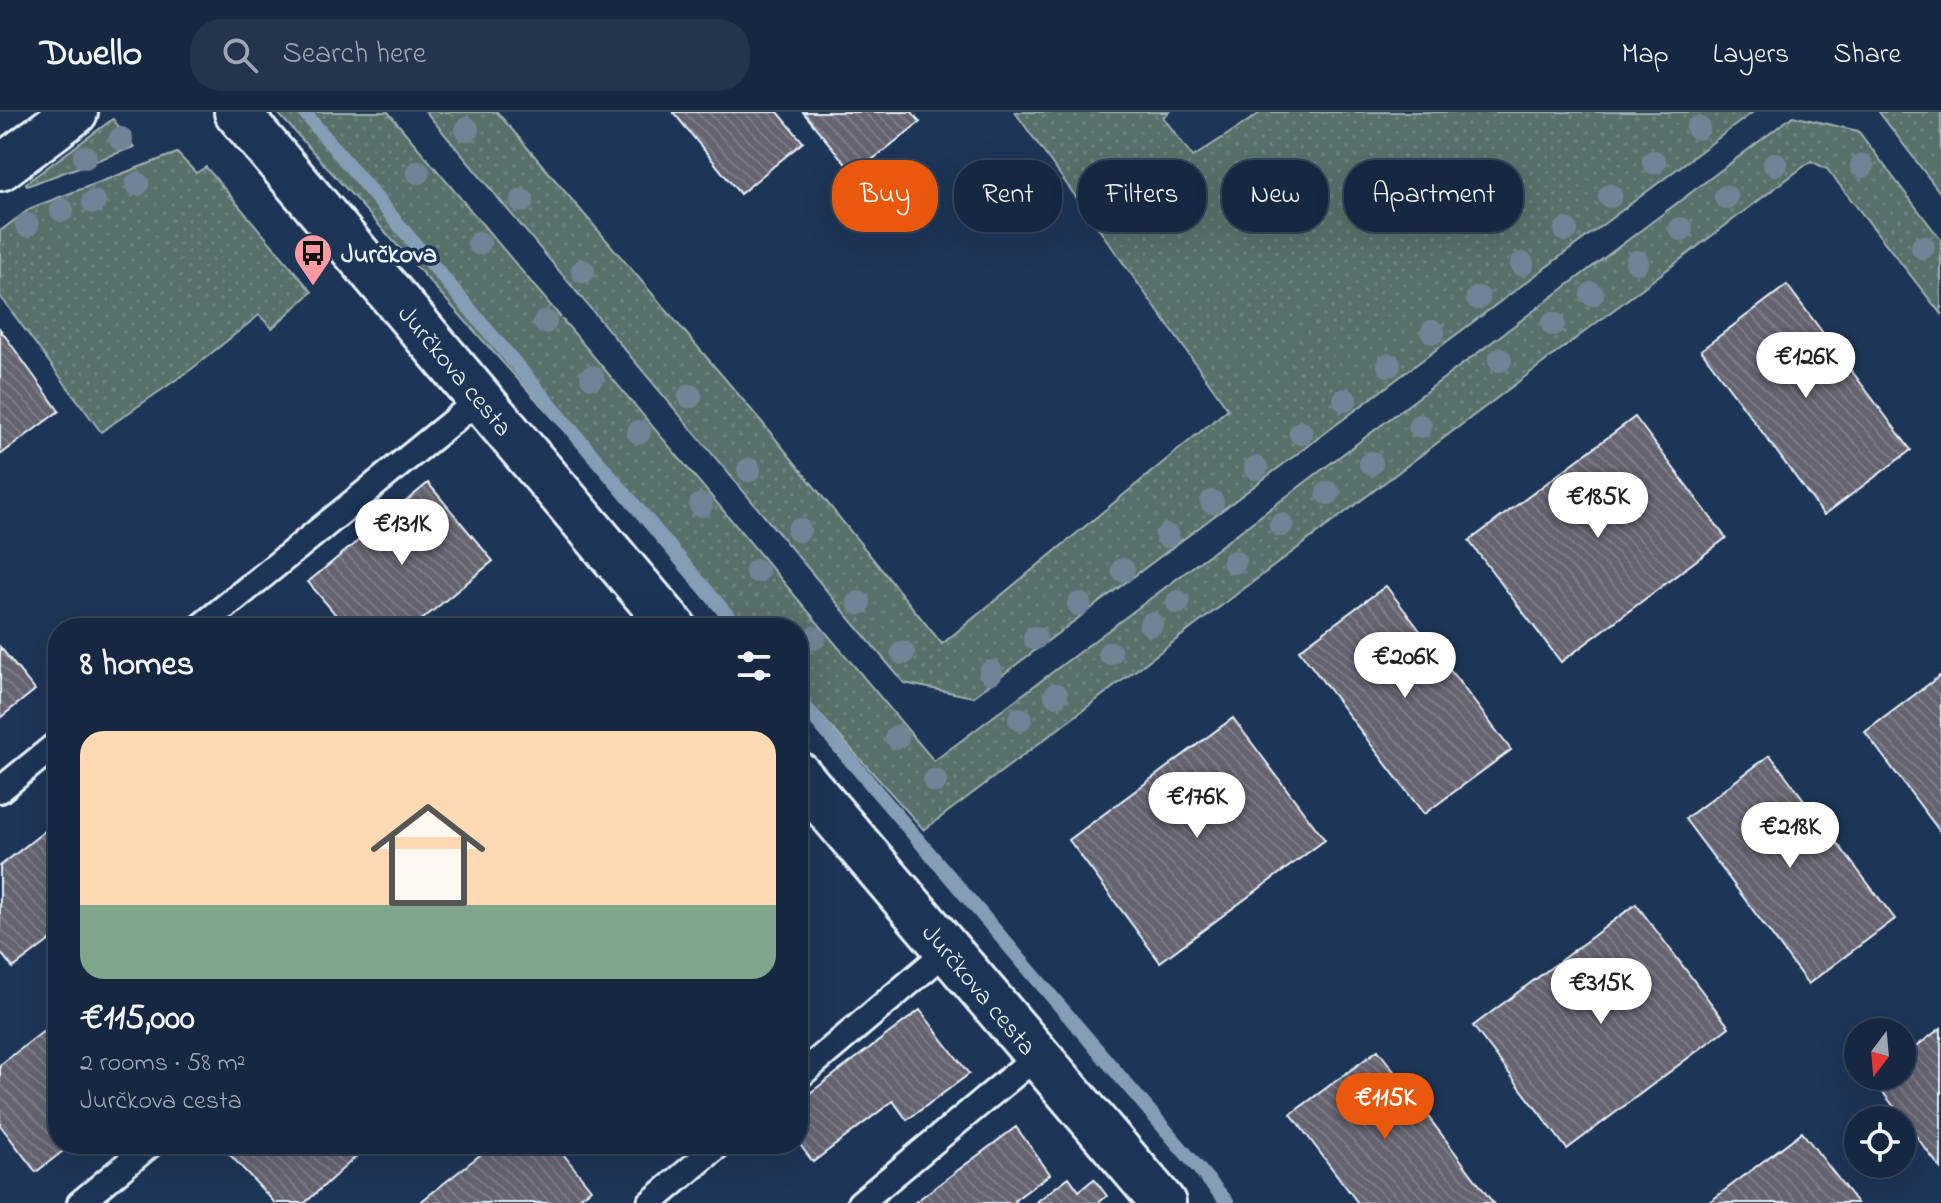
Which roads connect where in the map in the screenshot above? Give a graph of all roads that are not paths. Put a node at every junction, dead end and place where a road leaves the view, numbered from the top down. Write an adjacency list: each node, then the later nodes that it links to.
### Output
1 (75, 112): 3 (main road)
2 (237, 112): 4 (main road, Jurčkova cesta)
3 (0, 168)
4 (480, 399): 5 (lane); 6 (main road, Jurčkova cesta)
5 (211, 618)
6 (666, 618)
7 (48, 751): 9 (lane)
8 (808, 786): 10 (main road, Jurčkova cesta)
9 (0, 790)
10 (948, 950): 11 (main road, Jurčkova cesta); 12 (lane)
11 (1037, 1056): 17 (lane); 18 (main road, Jurčkova cesta)
12 (808, 1069)
13 (139, 1154): 15 (lane)
14 (708, 1154): 16 (lane)
15 (80, 1203)
16 (650, 1203)
17 (860, 1203)
18 (1163, 1203)

